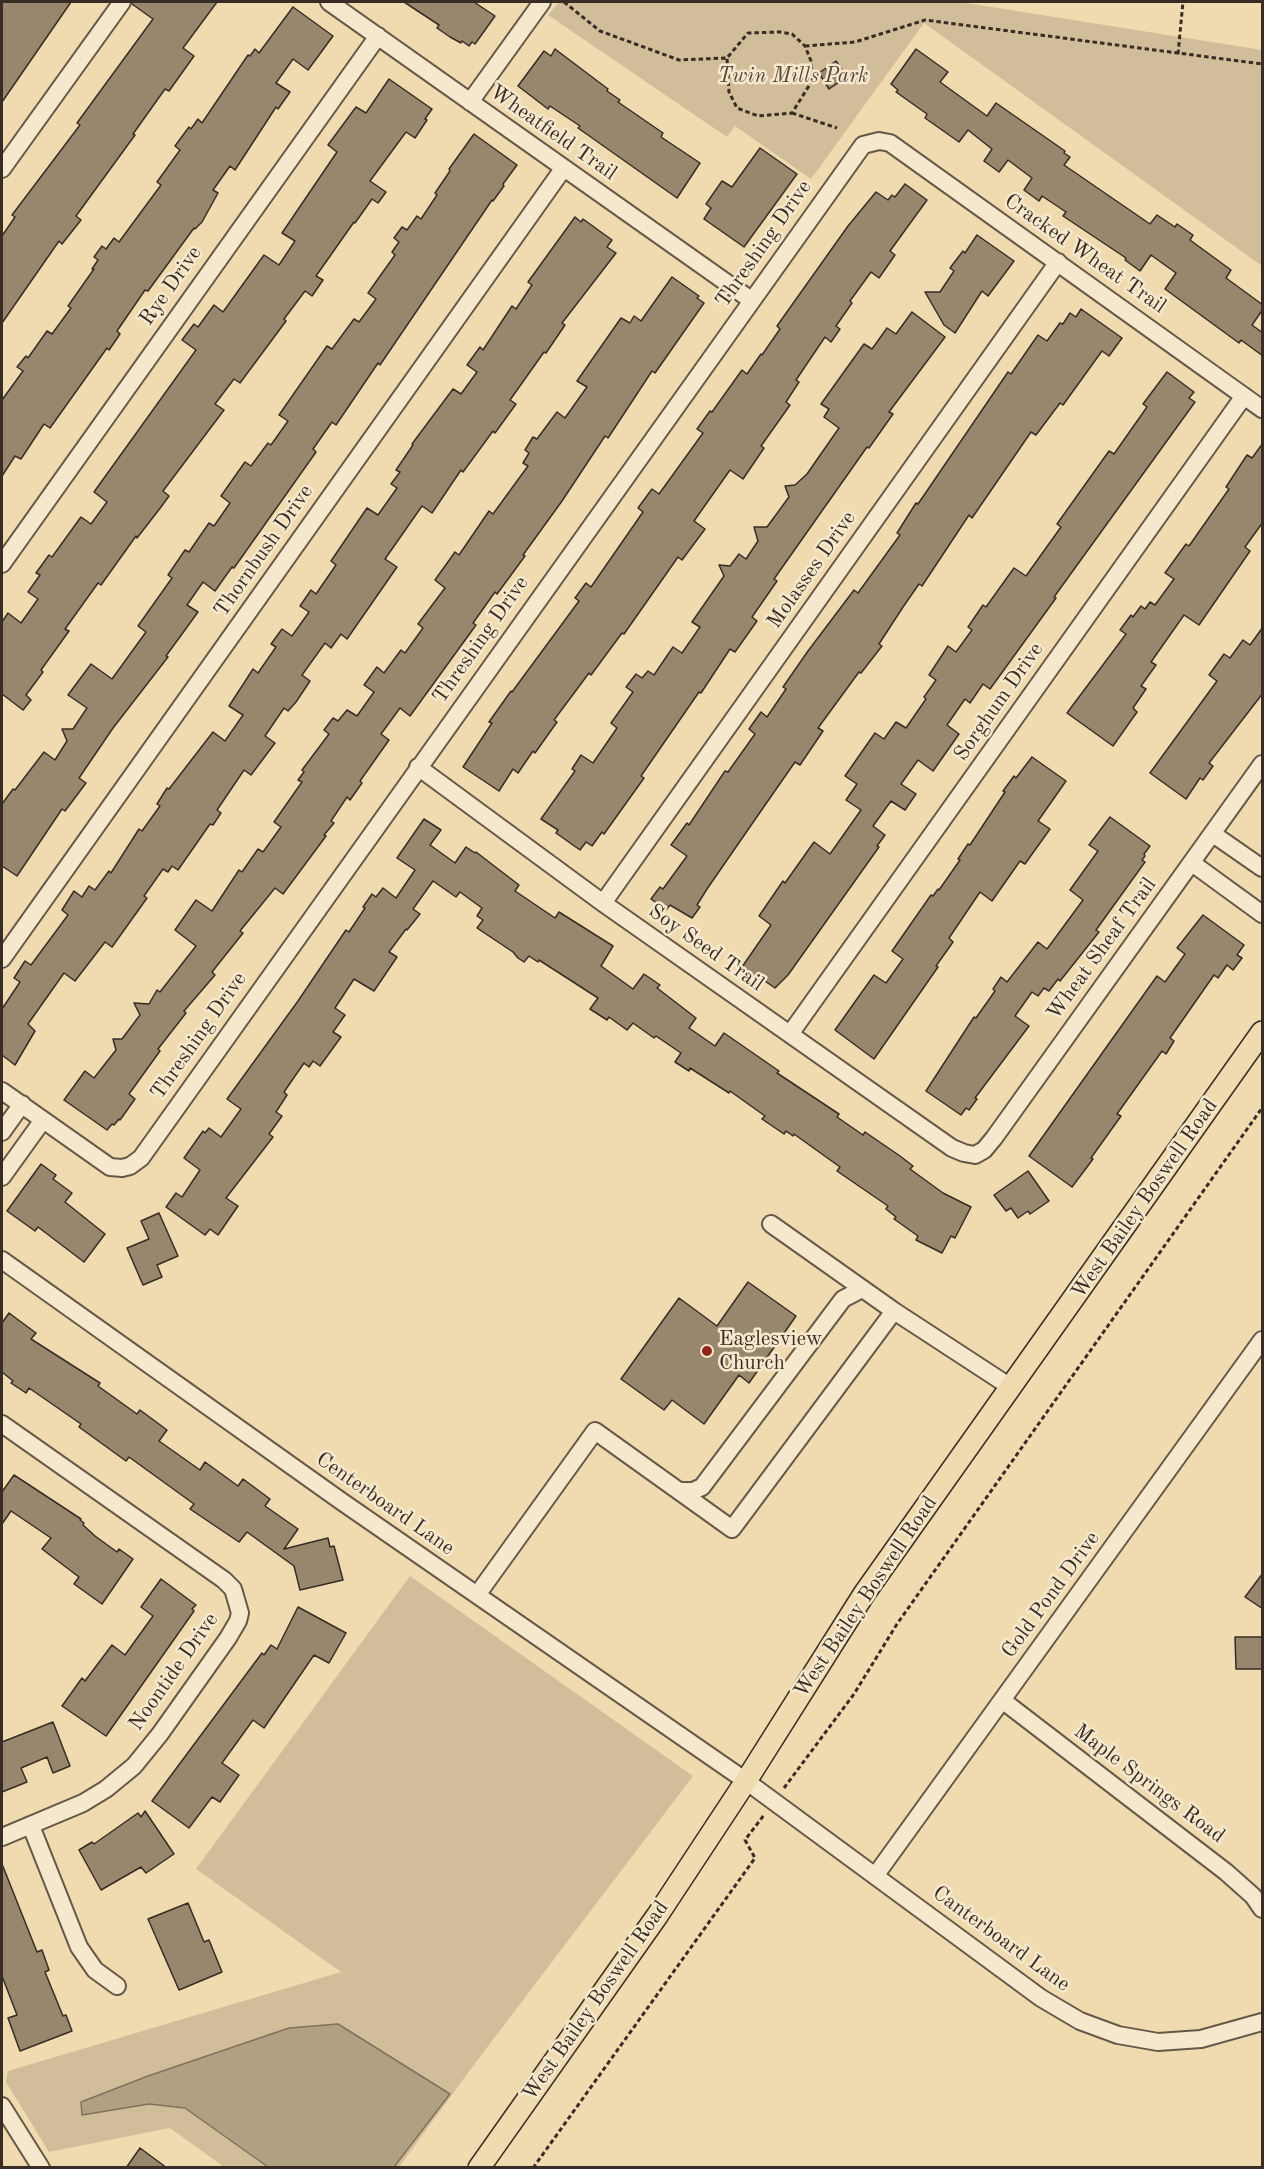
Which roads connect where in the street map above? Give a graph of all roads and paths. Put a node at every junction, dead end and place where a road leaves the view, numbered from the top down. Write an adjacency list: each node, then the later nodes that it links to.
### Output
1 (122, 2): 15 (street)
2 (329, 2): 6 (street, Wheatfield Trail)
3 (542, 2): 11 (street)
4 (564, 2): 9 (path)
5 (1183, 2): 8 (path)
6 (378, 36): 11 (street, Wheatfield Trail); 21 (street, Rye Drive)
7 (805, 46): 8 (path); 9 (path); 12 (path)
8 (1178, 54): 10 (path)
9 (727, 57): 12 (path)
10 (1263, 64)
11 (470, 102): 16 (street, Wheatfield Trail)
12 (792, 113): 13 (path)
13 (837, 128)
14 (879, 141): 17 (street, Cracked Wheat Trail); 18 (street, Threshing Drive)
15 (2, 169)
16 (563, 169): 18 (street, Wheatfield Trail); 29 (street, Thornbush Drive)
17 (1058, 262): 19 (street, Cracked Wheat Trail); 27 (street, Molasses Drive)
18 (751, 300): 23 (street, Threshing Drive)
19 (1244, 396): 20 (street, Cracked Wheat Trail); 31 (street, Sorghum Drive)
20 (1263, 409)
21 (2, 564)
22 (1263, 764): 24 (street, Wheat Sheaf Trail)
23 (418, 767): 27 (street, Soy Seed Trail); 35 (street, Threshing Drive)
24 (1213, 834): 25 (street, Wheat Sheaf Trail); 26 (street)
25 (1192, 863): 28 (street); 37 (street, Wheat Sheaf Trail)
26 (1263, 868)
27 (603, 903): 31 (street, Soy Seed Trail)
28 (1263, 914)
29 (2, 959)
30 (1263, 1032): 44 (main road, West Bailey Boswell Road)
31 (790, 1034): 37 (street, Soy Seed Trail)
32 (2, 1090): 33 (street)
33 (22, 1104): 35 (street); 36 (street)
34 (1263, 1108): 50 (path)
35 (43, 1120): 38 (street)
36 (2, 1132)
37 (975, 1155)
38 (2, 1177)
39 (771, 1224): 41 (street)
40 (2, 1260): 47 (street, Centerboard Lane)
41 (862, 1289): 42 (street); 46 (street)
42 (894, 1311): 44 (street); 46 (street)
43 (1263, 1340): 48 (street, Gold Pond Drive)
44 (1012, 1388): 49 (main road, West Bailey Boswell Road)
45 (2, 1424): 51 (street, Noontide Drive)
46 (679, 1491): 47 (street)
47 (477, 1595): 49 (street, Centerboard Lane)
48 (1002, 1700): 53 (street, Gold Pond Drive); 54 (street, Maple Springs Road)
49 (746, 1781): 50 (street, Canterboard Lane); 59 (main road, West Bailey Boswell Road)
50 (774, 1802): 53 (street, Canterboard Lane); 60 (path)
51 (31, 1826): 52 (street, Noontide Drive); 55 (street)
52 (2, 1837)
53 (875, 1876): 56 (street, Canterboard Lane)
54 (1263, 1909)
55 (117, 1986)
56 (1263, 2022)
57 (2, 2106): 58 (street)
58 (41, 2168)
59 (479, 2168)
60 (533, 2168)

